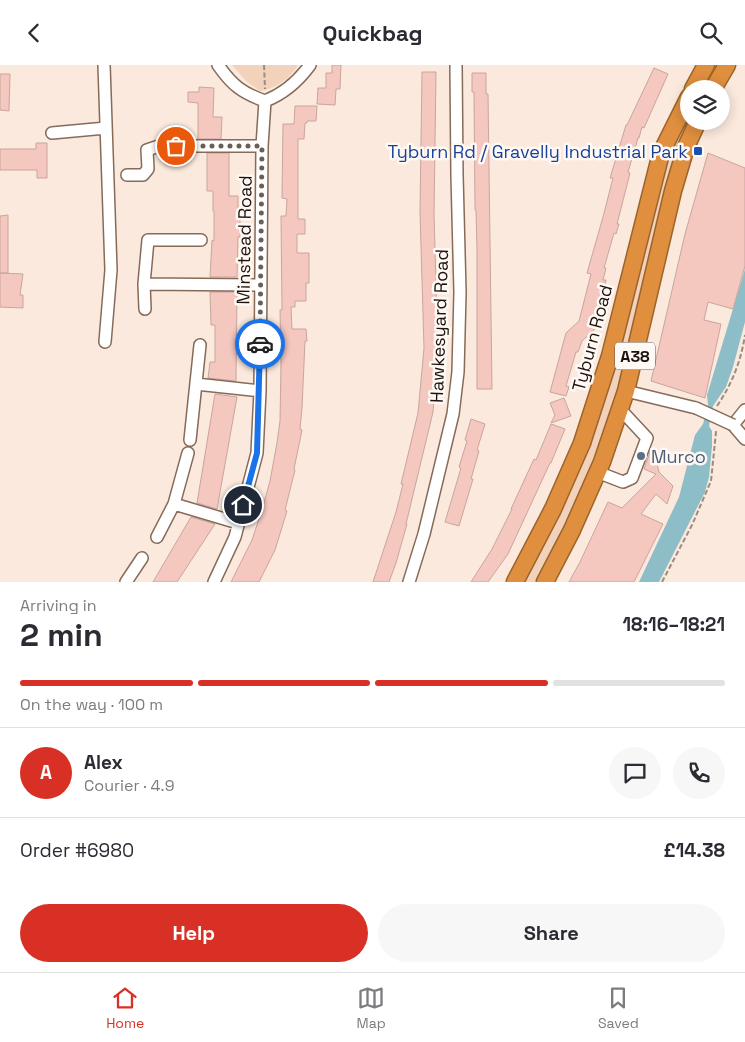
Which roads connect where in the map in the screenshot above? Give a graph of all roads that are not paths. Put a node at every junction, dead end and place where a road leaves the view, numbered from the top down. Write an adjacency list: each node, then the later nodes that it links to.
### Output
1 (104, 65): 11 (street)
2 (218, 65): 9 (street)
3 (310, 65): 9 (street)
4 (456, 65): 38 (street, Hawkesyard Road)
5 (706, 65): 7 (highway)
6 (727, 65): 8 (highway)
7 (698, 80)
8 (718, 80)
9 (265, 101): 14 (street, Minstead Road)
10 (680, 115): 39 (highway, Tyburn Road / A38)
11 (106, 128): 13 (street); 20 (street)
12 (694, 130): 24 (highway, A38)
13 (52, 133)
14 (262, 146): 15 (street); 18 (street, Minstead Road)
15 (127, 175)
16 (201, 240): 17 (street)
17 (144, 284): 18 (street); 19 (street)
18 (261, 285): 23 (street, Minstead Road)
19 (145, 309)
20 (105, 342)
21 (200, 345): 22 (street)
22 (196, 385): 23 (street); 29 (street)
23 (260, 391): 33 (street, Minstead Road)
24 (626, 391): 25 (highway, A38); 27 (street, bridge)
25 (620, 409): 31 (highway, A38); 31 (street)
26 (745, 410): 27 (street)
27 (733, 425): 28 (street)
28 (745, 439)
29 (190, 440)
30 (188, 453): 32 (street)
31 (597, 472): 40 (highway, A38)
32 (174, 504): 33 (street); 34 (street)
33 (238, 523): 37 (street, Minstead Road)
34 (157, 537)
35 (142, 558): 36 (street)
36 (126, 582)
37 (214, 582)
38 (409, 582)
39 (515, 582)
40 (545, 582)

